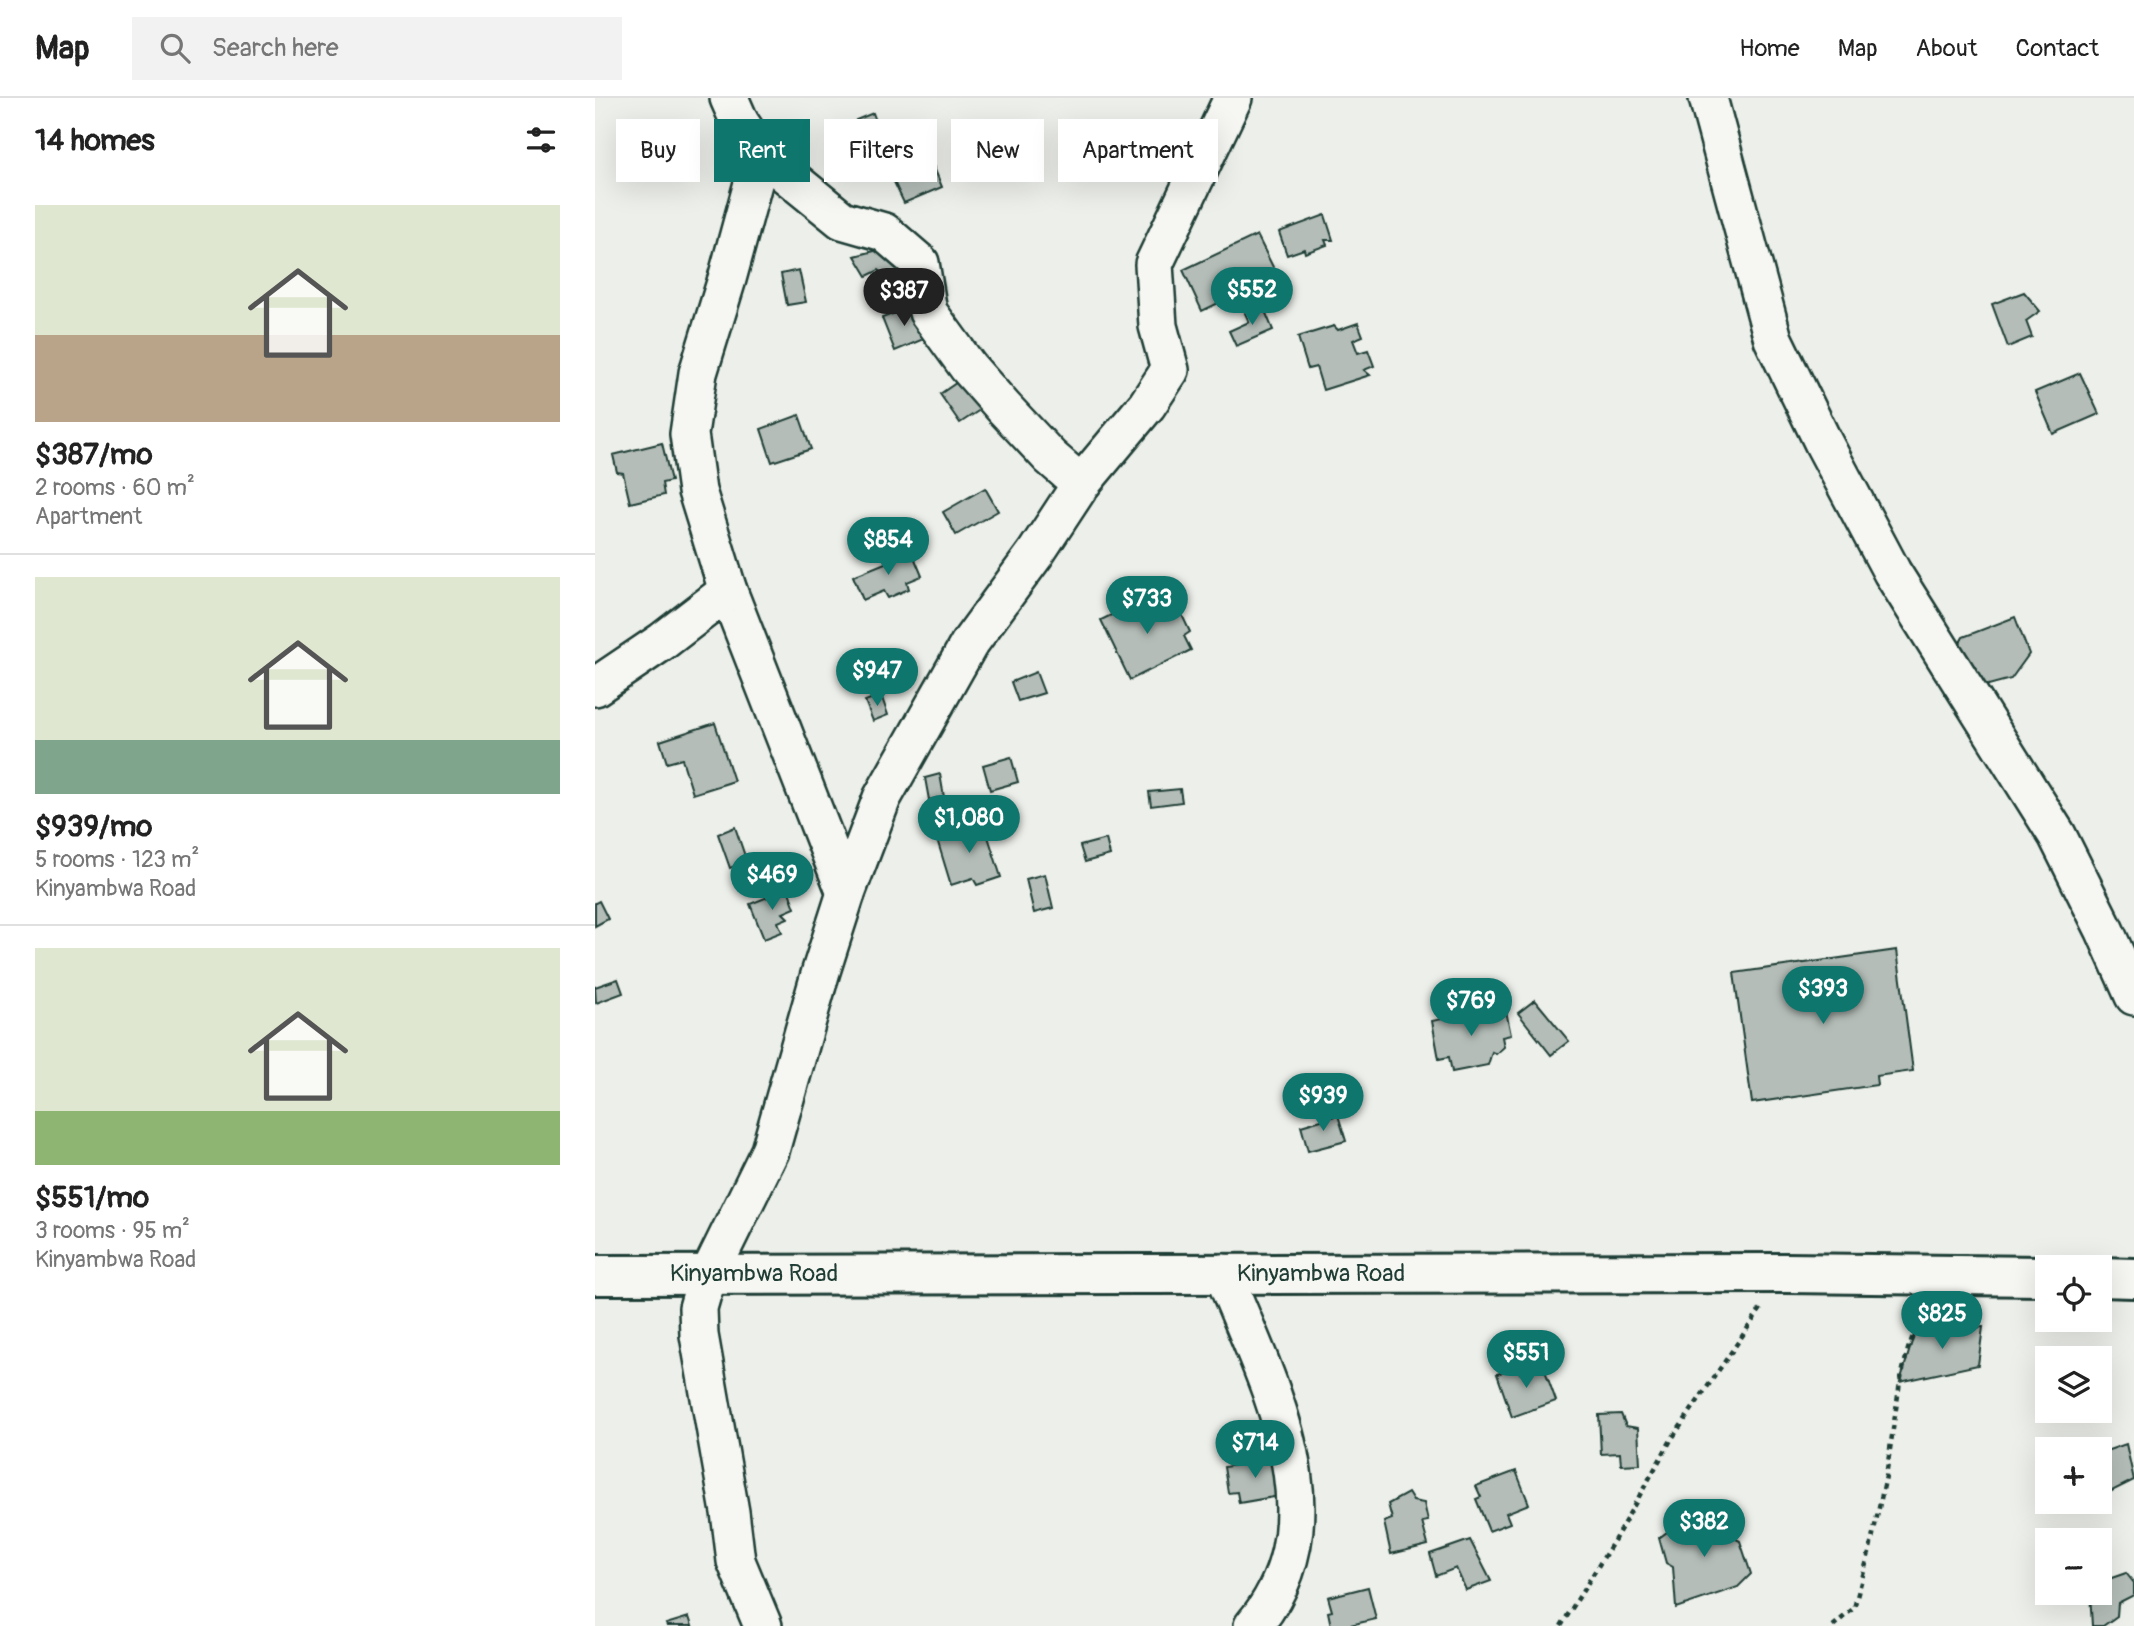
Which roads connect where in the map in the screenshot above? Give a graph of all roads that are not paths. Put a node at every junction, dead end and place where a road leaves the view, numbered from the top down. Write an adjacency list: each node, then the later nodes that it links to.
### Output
1 (729, 98): 4 (street)
2 (1233, 98): 7 (street)
3 (1708, 98): 11 (street)
4 (739, 119)
5 (753, 182): 8 (street)
6 (795, 182): 7 (street)
7 (1081, 484): 10 (street)
8 (728, 591): 9 (street); 10 (street)
9 (595, 687)
10 (846, 893): 12 (street)
11 (2134, 996)
12 (710, 1273): 13 (street, Kinyambwa Road); 14 (street, Kinyambwa Road); 18 (street)
13 (1223, 1273): 15 (street, Kinyambwa Road); 19 (street)
14 (595, 1275)
15 (2035, 1276)
16 (2112, 1277): 17 (street)
17 (2134, 1278)
18 (763, 1626)
19 (1253, 1626)

